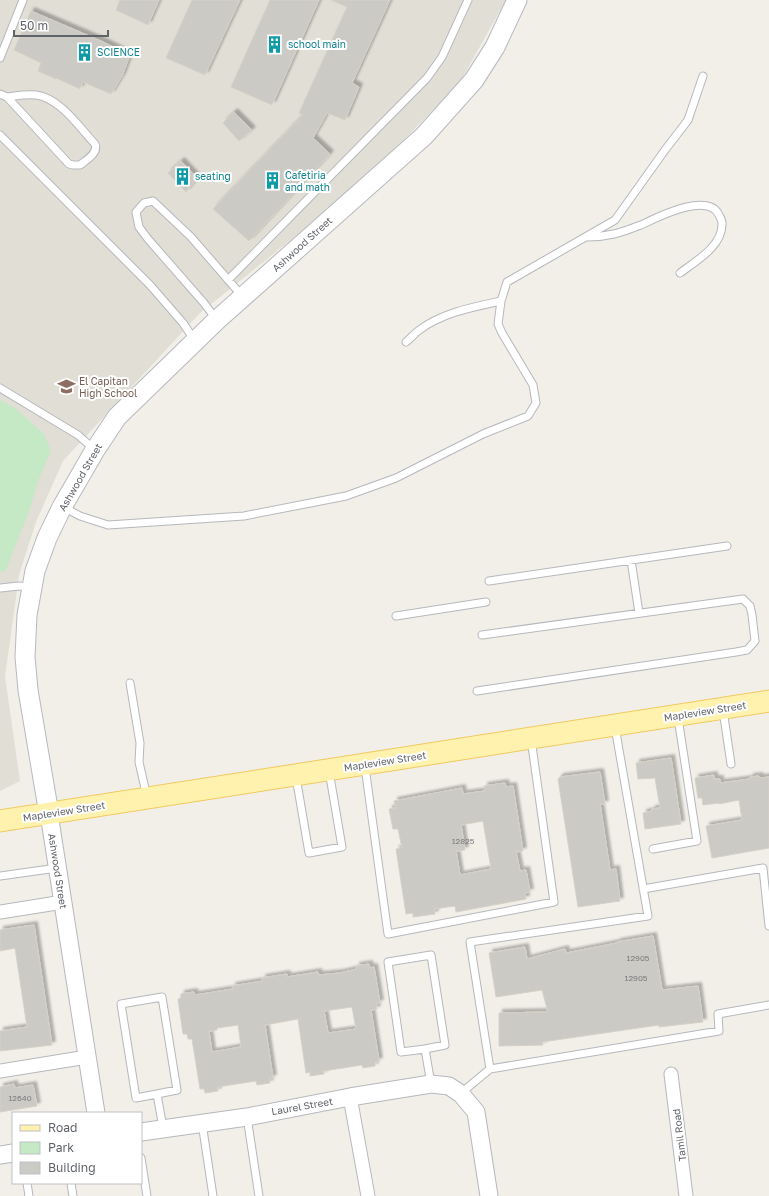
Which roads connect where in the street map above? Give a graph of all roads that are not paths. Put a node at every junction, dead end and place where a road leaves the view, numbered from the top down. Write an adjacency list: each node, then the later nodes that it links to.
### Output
1 (24, 0): 4 (lane)
2 (468, 0): 11 (lane)
3 (517, 0): 12 (main road, Ashwood Street)
4 (1, 55)
5 (703, 76): 9 (lane)
6 (0, 94): 7 (lane)
7 (7, 98): 7 (lane)
8 (0, 135): 15 (lane)
9 (586, 237): 10 (lane); 13 (lane)
10 (680, 273)
11 (228, 280): 12 (lane); 14 (lane)
12 (243, 297): 14 (main road, Ashwood Street)
13 (501, 301): 16 (lane); 19 (lane)
14 (217, 320): 15 (main road, Ashwood Street)
15 (195, 341): 18 (main road, Ashwood Street)
16 (406, 342)
17 (0, 388): 18 (lane)
18 (95, 450): 19 (main road, Ashwood Street)
19 (62, 507): 23 (main road, Ashwood Street)
20 (727, 546): 21 (lane)
21 (631, 560): 22 (lane); 26 (lane)
22 (489, 581)
23 (32, 587): 24 (lane); 41 (main road, Ashwood Street)
24 (0, 588)
25 (486, 602): 27 (lane)
26 (639, 613): 28 (lane); 30 (lane)
27 (396, 616)
28 (482, 635)
29 (130, 683): 40 (lane)
30 (477, 691)
31 (769, 702): 32 (main road, Mapleview Street)
32 (723, 708): 33 (main road, Mapleview Street); 37 (lane)
33 (677, 715): 34 (main road, Mapleview Street); 43 (lane)
34 (614, 725): 35 (main road, Mapleview Street); 46 (lane)
35 (531, 738): 36 (main road, Mapleview Street); 36 (lane)
36 (364, 764): 38 (main road, Mapleview Street)
37 (731, 764)
38 (329, 770): 39 (main road, Mapleview Street); 39 (lane)
39 (295, 775): 40 (main road, Mapleview Street)
40 (148, 798): 41 (main road, Mapleview Street)
41 (49, 814): 42 (main road, Mapleview Street); 44 (street, Ashwood Street)
42 (0, 821)
43 (653, 849)
44 (57, 868): 45 (lane); 47 (street, Ashwood Street)
45 (0, 876)
46 (643, 889): 49 (lane); 53 (lane)
47 (63, 902): 48 (street); 52 (street, Ashwood Street)
48 (0, 912)
49 (769, 926)
50 (769, 1005): 53 (lane)
51 (425, 1049): 51 (lane); 56 (lane)
52 (87, 1057): 54 (street); 60 (street, Ashwood Street)
53 (490, 1069): 58 (lane)
54 (0, 1071)
55 (672, 1074): 77 (street, Tamil Road)
56 (431, 1084): 58 (street, Laurel Street); 59 (street, Laurel Street)
57 (157, 1094): 57 (lane); 63 (lane)
58 (461, 1094): 76 (street)
59 (350, 1097): 61 (street, Laurel Street); 75 (street)
60 (96, 1112)
61 (246, 1117): 62 (street, Laurel Street); 74 (lane)
62 (202, 1123): 63 (street, Laurel Street); 73 (lane)
63 (164, 1128): 64 (street, Laurel Street)
64 (142, 1132)
65 (12, 1153): 66 (street)
66 (0, 1155)
67 (142, 1164): 72 (lane)
68 (27, 1184): 70 (lane)
69 (71, 1184): 71 (lane)
70 (29, 1196)
71 (73, 1196)
72 (147, 1196)
73 (213, 1196)
74 (259, 1196)
75 (368, 1196)
76 (489, 1196)
77 (686, 1196)

